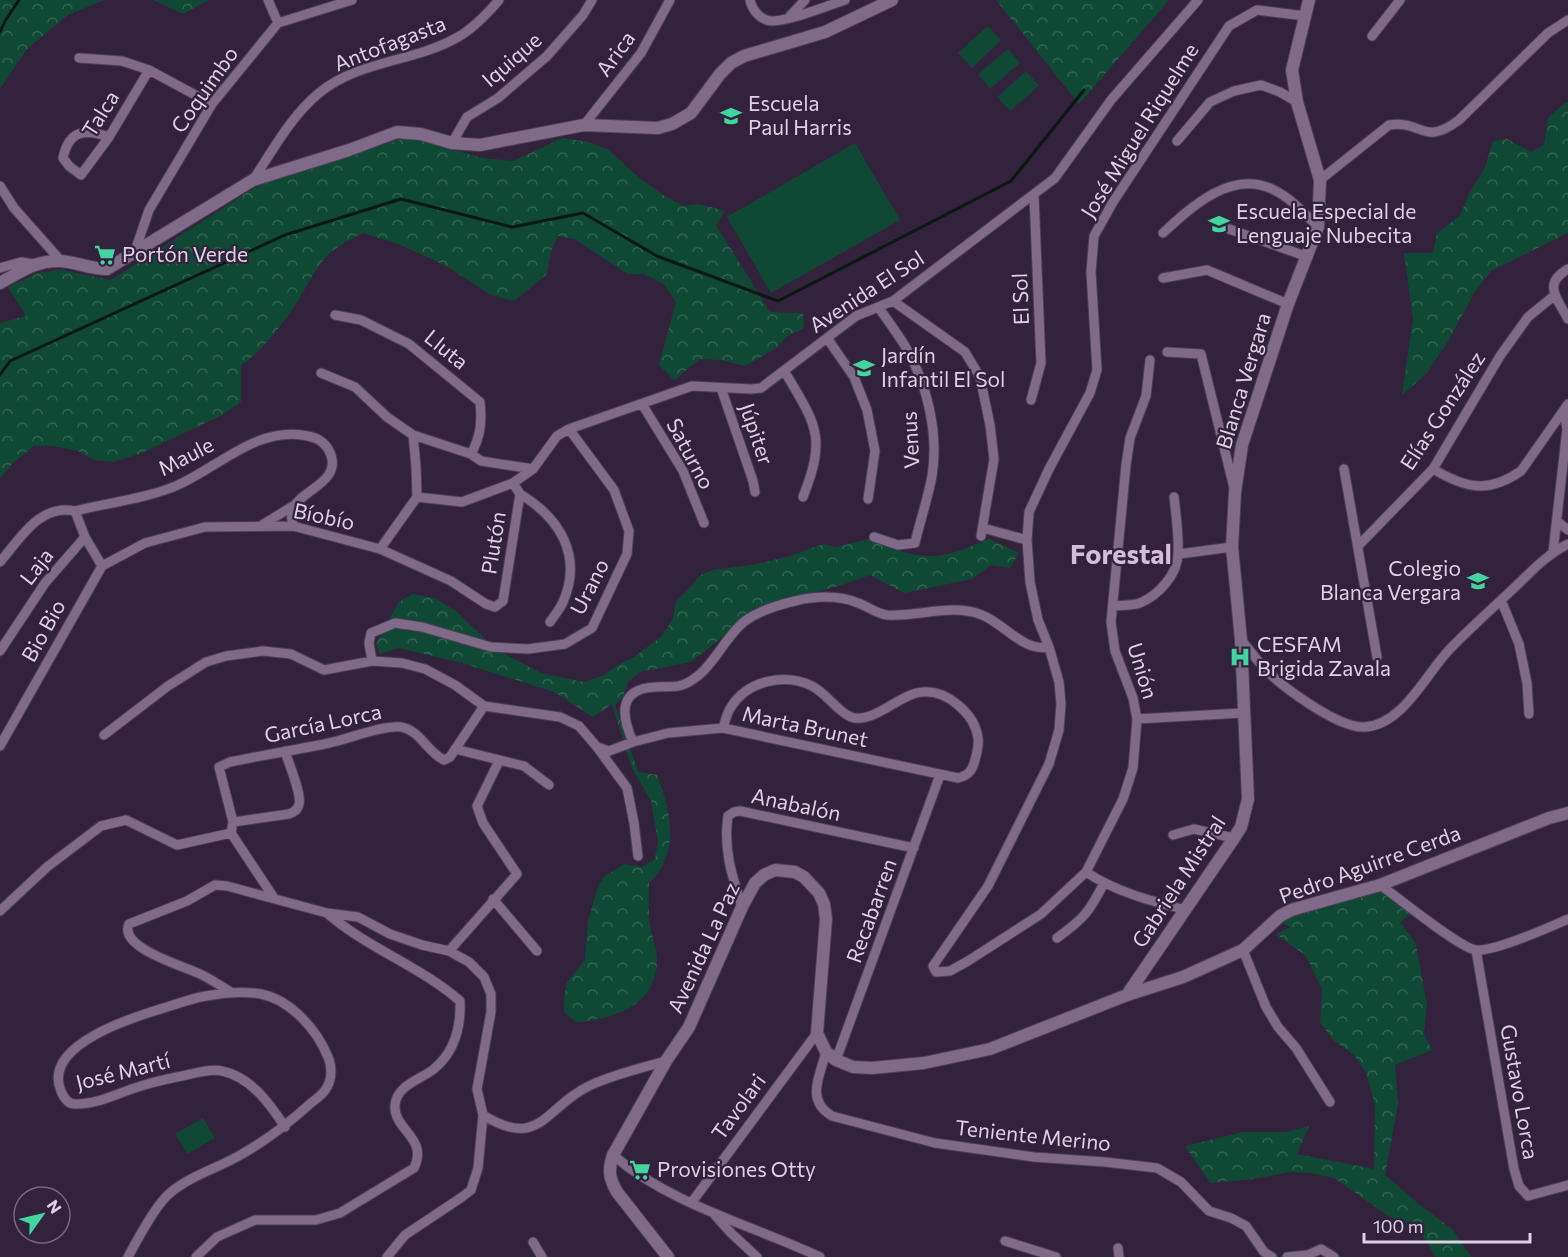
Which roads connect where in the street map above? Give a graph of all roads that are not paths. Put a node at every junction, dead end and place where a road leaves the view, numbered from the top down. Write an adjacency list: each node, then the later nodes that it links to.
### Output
1 (268, 0): 17 (street)
2 (352, 0): 17 (street)
3 (499, 0): 27 (street, Antofagasta)
4 (592, 0): 26 (street, Iquique)
5 (670, 0): 23 (street, Arica)
6 (750, 0): 15 (street)
7 (805, 0): 15 (street)
8 (845, 0): 15 (street)
9 (892, 0): 13 (street)
10 (1198, 0): 30 (street, Avenida El Sol)
11 (1309, 0): 14 (street, Blanca Vergara)
12 (1400, 0): 18 (street)
13 (876, 2): 23 (street)
14 (1305, 16): 21 (street, Blanca Vergara); 80 (street, José Miguel Riquelme)
15 (788, 18)
16 (1568, 20): 28 (street)
17 (278, 23): 22 (street, Coquimbo)
18 (1372, 36)
19 (79, 58): 20 (street)
20 (149, 70): 22 (street); 24 (street, Talca)
21 (1297, 102): 25 (street); 28 (street, Blanca Vergara)
22 (212, 104): 34 (street, Coquimbo)
23 (584, 125): 26 (street)
24 (110, 137): 24 (street, Talca)
25 (1177, 141)
26 (452, 143): 27 (street)
27 (253, 180): 34 (street)
28 (1320, 180): 31 (street, Blanca Vergara)
29 (0, 186): 36 (street)
30 (1034, 196): 43 (street, Avenida El Sol); 54 (street, El Sol)
31 (1318, 227): 33 (street); 35 (street, Blanca Vergara)
32 (1229, 229): 35 (street)
33 (1164, 233)
34 (135, 251): 36 (street)
35 (1308, 257): 44 (street, Blanca Vergara)
36 (61, 261): 37 (street)
37 (33, 264): 38 (street); 41 (street)
38 (0, 268)
39 (1568, 269): 42 (street)
40 (1163, 278): 44 (street)
41 (0, 283)
42 (1555, 296): 47 (street); 62 (street, Elías González)
43 (893, 301): 45 (street, Avenida El Sol); 80 (street)
44 (1288, 304): 65 (street, Blanca Vergara)
45 (879, 308): 48 (street, Avenida El Sol); 79 (street, Venus)
46 (335, 315): 59 (street, Lluta)
47 (1568, 318)
48 (827, 338): 51 (street, Avenida El Sol); 70 (street)
49 (1167, 352): 65 (street)
50 (1150, 360): 90 (street, Unión)
51 (785, 372): 53 (street, Avenida El Sol); 68 (street)
52 (321, 373): 58 (street)
53 (721, 388): 55 (street, Avenida El Sol); 64 (street, Júpiter)
54 (1031, 400)
55 (642, 404): 57 (street, Avenida El Sol); 74 (street, Saturno)
56 (1566, 407): 62 (street); 73 (street)
57 (569, 429): 60 (street, Avenida El Sol); 97 (street, Urano)
58 (413, 435): 59 (street); 67 (street)
59 (471, 454): 60 (street)
60 (533, 469): 63 (street, Avenida El Sol)
61 (1344, 469): 82 (street)
62 (1433, 469): 82 (street, Elías González)
63 (513, 483): 66 (street, Plutón); 67 (street, Avenida El Sol)
64 (754, 492)
65 (1235, 492): 83 (street, Blanca Vergara)
66 (520, 494): 91 (street, Plutón); 92 (street)
67 (417, 497): 84 (street)
68 (803, 497)
69 (1174, 497): 86 (street)
70 (868, 500)
71 (293, 506): 72 (street, Maule); 75 (street, Maule); 76 (street)
72 (75, 511): 78 (street); 87 (street, Maule)
73 (1558, 522): 77 (street); 85 (street)
74 (704, 523)
75 (261, 526): 76 (street, Bíobío); 88 (street, Bíobío)
76 (293, 526): 84 (street, Bíobío)
77 (1568, 530)
78 (85, 537): 88 (street); 95 (street, Laja)
79 (874, 537)
80 (1027, 540): 94 (street, José Miguel Riquelme)
81 (1568, 544): 85 (street)
82 (1359, 545): 96 (street)
83 (1232, 547): 86 (street); 93 (street, Blanca Vergara)
84 (380, 549): 91 (street, Bíobío)
85 (1553, 552): 89 (street)
86 (1179, 554): 90 (street)
87 (0, 562)
88 (102, 566): 105 (street, Bio Bio)
89 (1501, 600): 93 (street); 100 (street)
90 (1113, 606): 101 (street, Unión)
91 (495, 607)
92 (550, 622)
93 (1241, 640): 99 (street, Gabriela Mistral)
94 (1049, 647): 104 (street); 134 (street, José Miguel Riquelme)
95 (0, 651)
96 (1377, 657)
97 (372, 661): 98 (street); 103 (street)
98 (484, 706): 106 (street); 107 (street)
99 (1242, 713): 101 (street); 116 (street, Gabriela Mistral)
100 (1529, 714)
101 (1137, 718): 119 (street, Unión)
102 (723, 728): 104 (street, Marta Brunet); 110 (street, Marta Brunet); 110 (street, Marta Brunet)
103 (104, 735)
104 (633, 742): 106 (street, Marta Brunet)
105 (0, 746)
106 (597, 747): 118 (street)
107 (455, 749): 108 (street, García Lorca); 109 (street)
108 (285, 751): 113 (street, García Lorca); 113 (street)
109 (499, 761): 111 (street); 123 (street)
110 (940, 775): 117 (street, Recabarren)
111 (549, 785)
112 (1568, 813): 121 (street, Pedro Aguirre Cerda)
113 (233, 822): 114 (street)
114 (231, 833): 122 (street); 126 (street)
115 (1173, 835): 116 (street)
116 (1234, 838): 125 (street, Gabriela Mistral)
117 (914, 848): 124 (street, Anabalón); 138 (street, Recabarren)
118 (638, 856)
119 (1086, 872): 120 (street); 134 (street, Unión)
120 (1104, 884): 125 (street); 129 (street)
121 (1380, 885): 130 (street, Pedro Aguirre Cerda); 131 (street)
122 (274, 898): 127 (street); 135 (street)
123 (493, 899): 132 (street); 133 (street)
124 (742, 907): 137 (street, Avenida La Paz); 139 (street, Avenida La Paz)
125 (1186, 910): 136 (street, Gabriela Mistral)
126 (0, 911)
127 (327, 913): 132 (street); 150 (street)
128 (1568, 919): 131 (street)
129 (1057, 938)
130 (1243, 950): 136 (street, Pedro Aguirre Cerda); 140 (street)
131 (1476, 950): 144 (street, Gustavo Lorca)
132 (449, 951): 141 (street)
133 (537, 951)
134 (934, 970)
135 (232, 993): 142 (street); 142 (street, José Martí)
136 (1127, 994): 138 (street)
137 (817, 1033): 138 (street, Avenida La Paz); 145 (street, Tavolari)
138 (831, 1056): 157 (street, Teniente Merino)
139 (666, 1061): 141 (street); 143 (street, Avenida La Paz)
140 (1330, 1102)
141 (483, 1115): 151 (street)
142 (285, 1127): 149 (street)
143 (613, 1155): 145 (street); 153 (street, Avenida La Paz)
144 (1568, 1185)
145 (692, 1202): 146 (street)
146 (713, 1213): 154 (street); 155 (street)
147 (1005, 1241): 156 (street)
148 (533, 1242): 152 (street)
149 (128, 1257)
150 (196, 1257)
151 (387, 1257)
152 (542, 1257)
153 (668, 1257)
154 (757, 1257)
155 (820, 1257)
156 (1056, 1257)
157 (1272, 1257)
158 (1287, 1257): 159 (street)
159 (1334, 1257)

